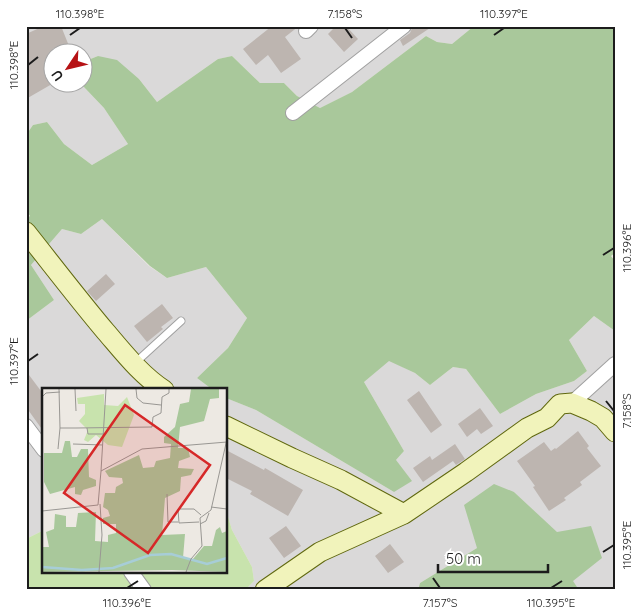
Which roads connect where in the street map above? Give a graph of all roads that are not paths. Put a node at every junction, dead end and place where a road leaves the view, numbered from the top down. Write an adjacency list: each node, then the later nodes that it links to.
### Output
1 (404, 26): 2 (street)
2 (293, 112)
3 (26, 232): 5 (street)
4 (181, 321): 5 (lane)
5 (134, 364): 7 (street)
6 (615, 364): 8 (street)
7 (161, 388)
8 (572, 403): 11 (street); 13 (street)
9 (26, 426): 12 (street)
10 (228, 427): 13 (street)
11 (615, 432)
12 (42, 447)
13 (404, 514): 15 (street)
14 (132, 574): 16 (street)
15 (270, 589)
16 (144, 590)

